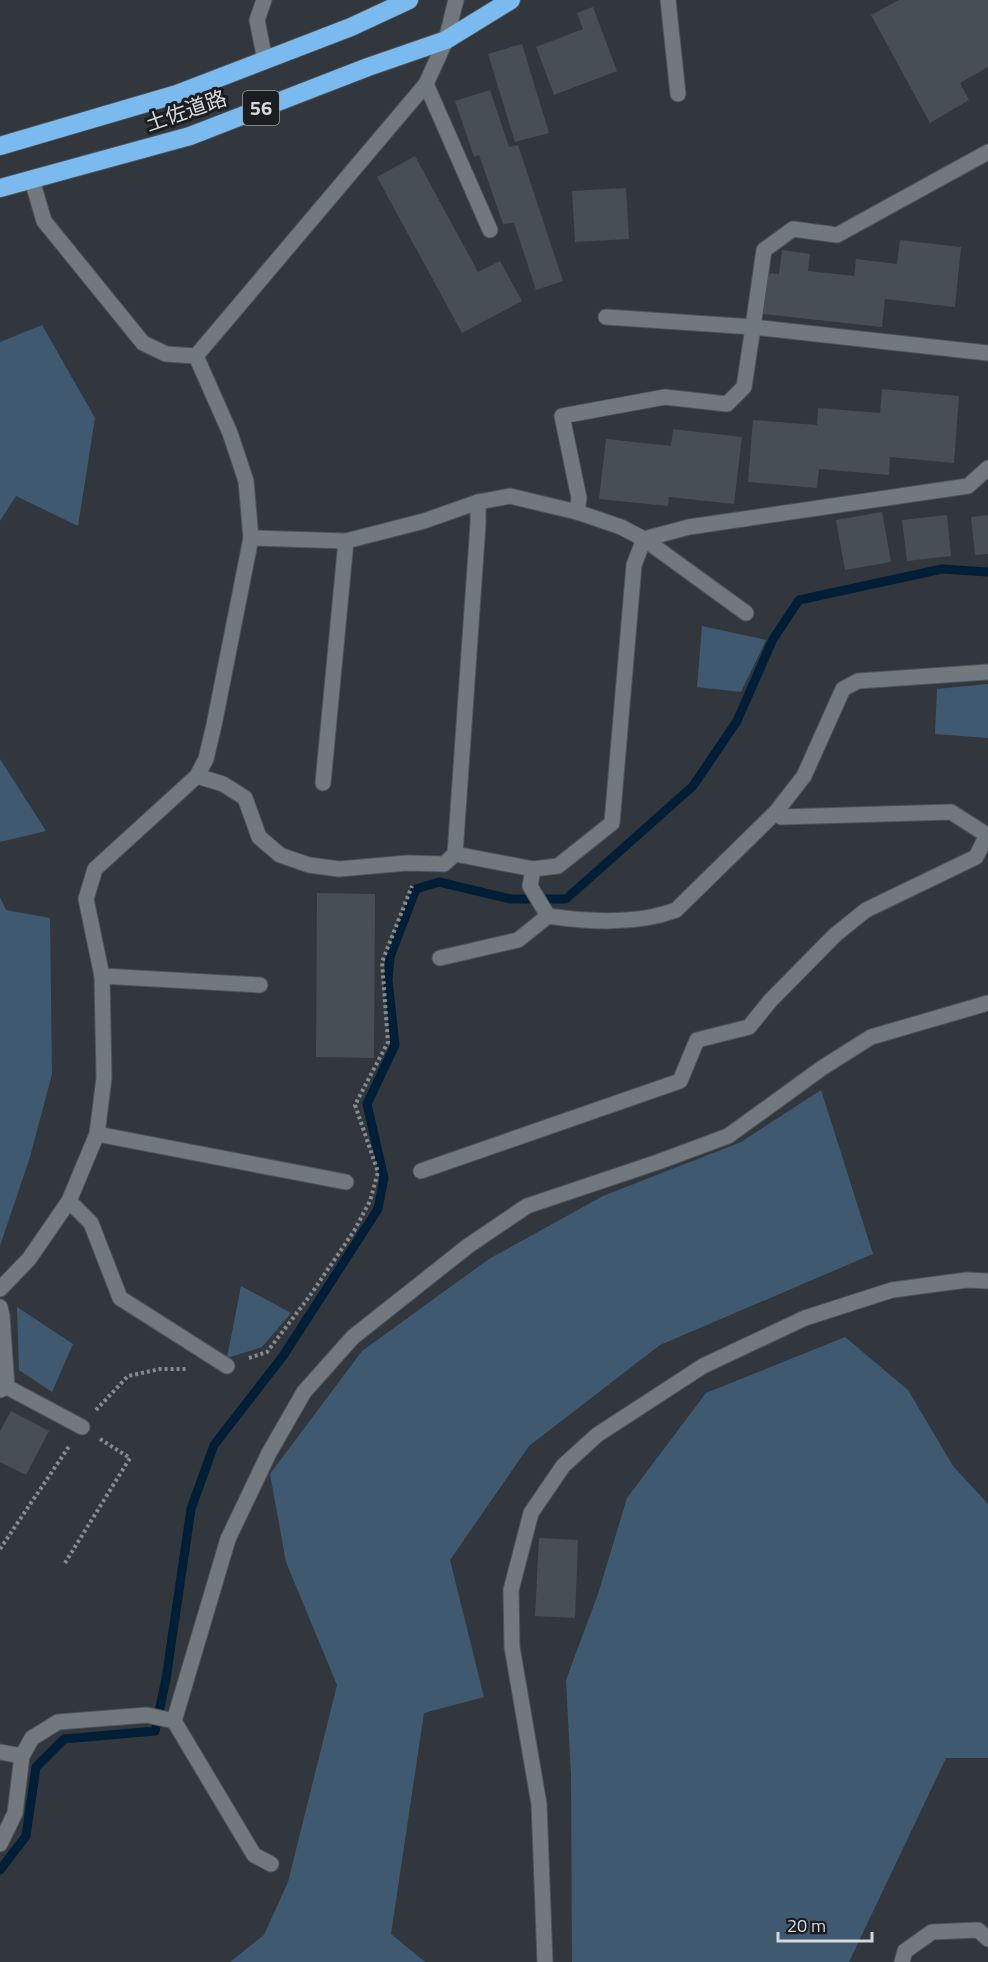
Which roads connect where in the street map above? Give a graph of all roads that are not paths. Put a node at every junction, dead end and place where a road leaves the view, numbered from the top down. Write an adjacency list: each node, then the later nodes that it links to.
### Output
1 (264, 0): 7 (street)
2 (409, 0): 7 (highway, 土佐道路 / 56)
3 (456, 0): 6 (street)
4 (511, 0): 6 (highway, 土佐道路 / 56)
5 (668, 0): 9 (street)
6 (446, 40): 8 (street); 12 (highway, 土佐道路 / 56)
7 (265, 60): 10 (highway, 土佐道路 / 56)
8 (426, 84): 14 (street); 18 (street)
9 (678, 93)
10 (2, 142)
11 (988, 152): 16 (street)
12 (32, 180): 13 (highway, 土佐道路 / 56); 18 (street)
13 (0, 188)
14 (490, 230)
15 (606, 317): 16 (street)
16 (753, 327): 17 (street); 21 (street)
17 (988, 353)
18 (196, 356): 22 (street)
19 (988, 468): 23 (street)
20 (478, 502): 21 (street); 24 (street); 30 (street)
21 (577, 512): 23 (street)
22 (251, 538): 24 (street); 27 (street)
23 (644, 539): 25 (street); 31 (street)
24 (346, 541): 28 (street)
25 (746, 612)
26 (988, 672): 29 (street)
27 (197, 776): 30 (street); 34 (street)
28 (323, 783)
29 (776, 812): 32 (street); 38 (street)
30 (456, 854): 31 (street)
31 (532, 869): 32 (street)
32 (546, 913): 33 (street)
33 (440, 958)
34 (102, 976): 35 (street); 37 (street)
35 (260, 985)
36 (988, 1003): 47 (street)
37 (97, 1134): 39 (street); 40 (street)
38 (421, 1171)
39 (346, 1182)
40 (69, 1201): 42 (street); 44 (street)
41 (988, 1281): 53 (street)
42 (0, 1289)
43 (0, 1307): 45 (street)
44 (227, 1366)
45 (3, 1389): 46 (street)
46 (82, 1427)
47 (174, 1721): 49 (street); 51 (street)
48 (0, 1752): 49 (street)
49 (22, 1756): 50 (street)
50 (0, 1844)
51 (271, 1864)
52 (988, 1939): 54 (street)
53 (545, 1962)
54 (902, 1962)

